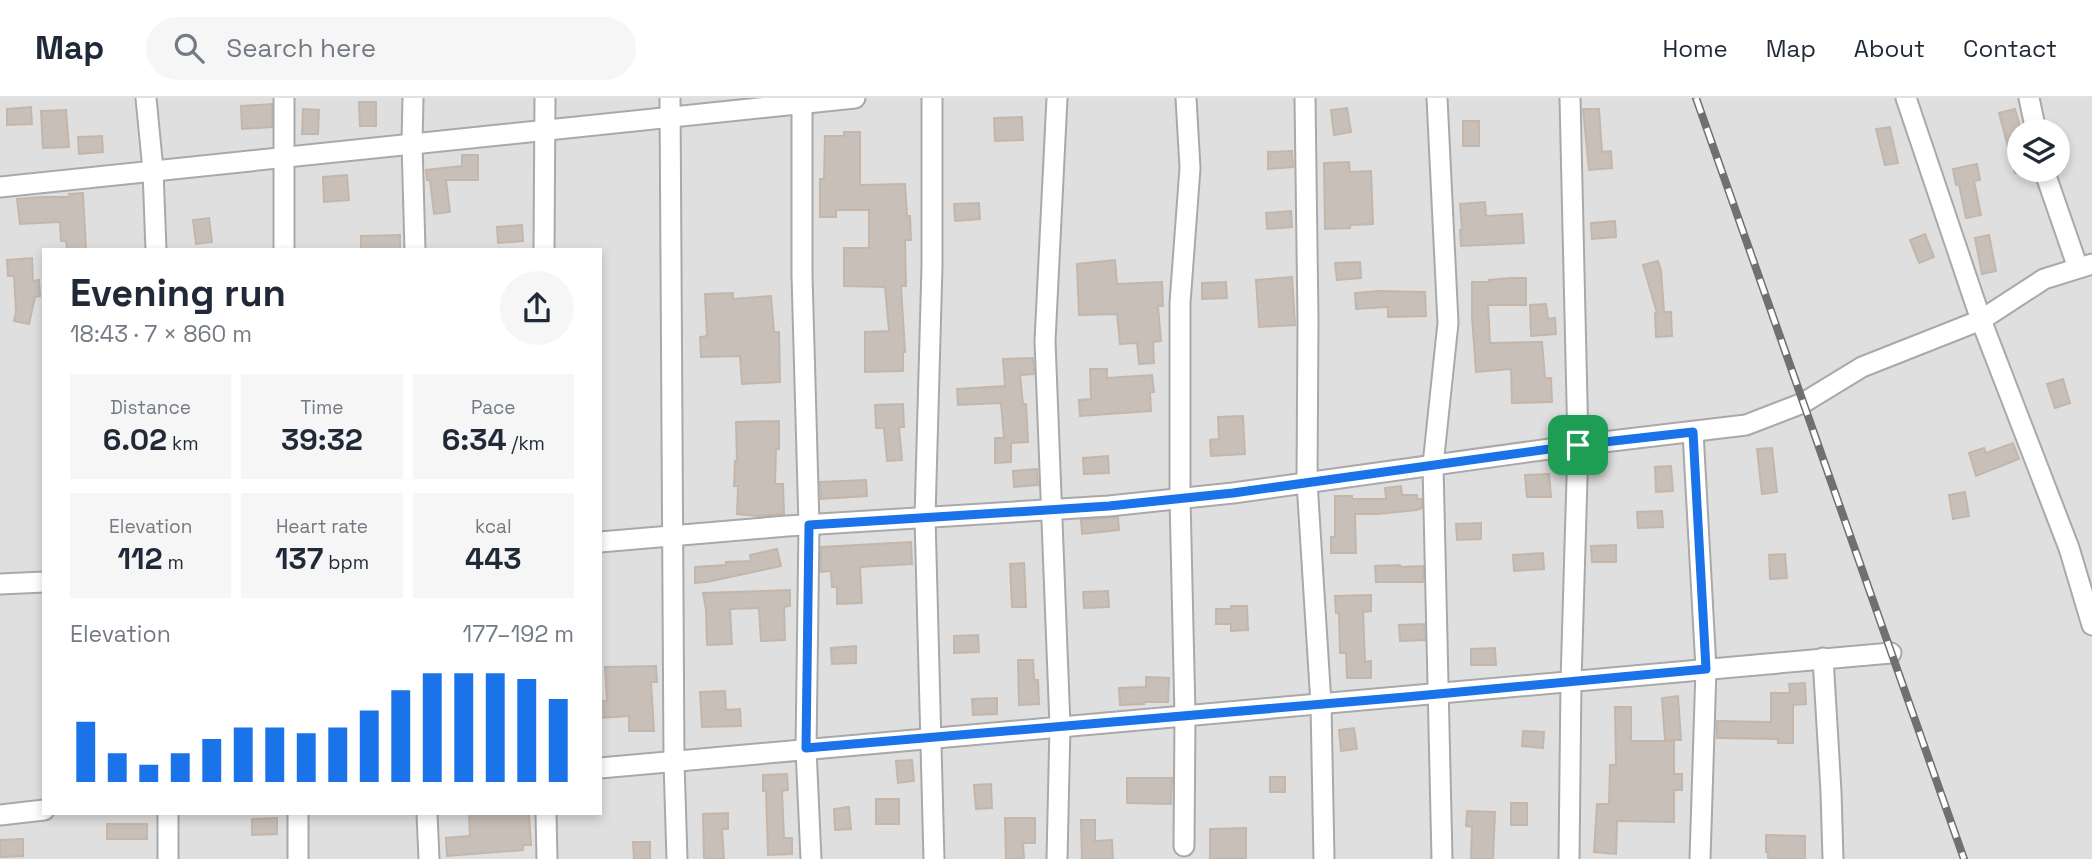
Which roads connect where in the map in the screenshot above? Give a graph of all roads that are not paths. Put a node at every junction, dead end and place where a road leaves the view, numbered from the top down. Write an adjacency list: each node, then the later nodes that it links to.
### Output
1 (146, 98): 20 (street)
2 (284, 98): 19 (street)
3 (413, 98): 18 (street)
4 (545, 98): 17 (street)
5 (855, 98): 14 (street)
6 (933, 98): 35 (street)
7 (1057, 98): 34 (street)
8 (1186, 98): 33 (street)
9 (1306, 98): 32 (street)
10 (1437, 98): 31 (street)
11 (1570, 98): 30 (street)
12 (1906, 98): 28 (street)
13 (2029, 98): 16 (street)
14 (802, 101): 15 (street); 36 (street)
15 (670, 107): 17 (street); 37 (street)
16 (2033, 119)
17 (546, 130): 18 (street); 26 (street)
18 (412, 144): 19 (street); 25 (street)
19 (282, 157): 20 (street); 24 (street)
20 (153, 170): 22 (street); 23 (street)
21 (2049, 182): 27 (street)
22 (0, 187)
23 (156, 248)
24 (284, 248)
25 (415, 248)
26 (544, 248)
27 (2085, 266): 28 (street)
28 (1980, 320): 29 (street); 41 (street)
29 (1693, 432): 30 (street); 44 (street)
30 (1578, 445): 31 (street); 45 (street)
31 (1433, 465): 32 (street); 46 (street)
32 (1307, 482): 33 (street); 47 (street)
33 (1180, 498): 34 (street); 48 (street)
34 (1051, 509): 35 (street); 49 (street)
35 (925, 517): 36 (street); 50 (street)
36 (809, 525): 37 (street); 51 (street)
37 (673, 536): 38 (street); 52 (street)
38 (602, 542)
39 (42, 582): 40 (street)
40 (0, 584)
41 (2092, 625)
42 (1891, 653): 43 (street)
43 (1824, 658): 44 (street); 73 (street)
44 (1706, 669): 45 (street); 72 (street)
45 (1571, 682): 46 (street); 71 (street)
46 (1437, 694): 47 (street); 70 (street)
47 (1321, 704): 48 (street); 69 (street)
48 (1185, 715): 49 (street); 60 (street)
49 (1060, 726): 50 (street); 68 (street)
50 (931, 737): 51 (street); 67 (street)
51 (806, 748): 52 (street); 66 (street)
52 (674, 762): 53 (street); 65 (street)
53 (602, 768)
54 (42, 810): 59 (street)
55 (168, 815): 61 (street)
56 (298, 815): 62 (street)
57 (427, 815): 63 (street)
58 (546, 815): 64 (street)
59 (0, 816)
60 (1184, 846)
61 (168, 859)
62 (298, 859)
63 (429, 859)
64 (547, 859)
65 (677, 859)
66 (811, 859)
67 (934, 859)
68 (1056, 859)
69 (1324, 859)
70 (1442, 859)
71 (1569, 859)
72 (1700, 859)
73 (1833, 859)

